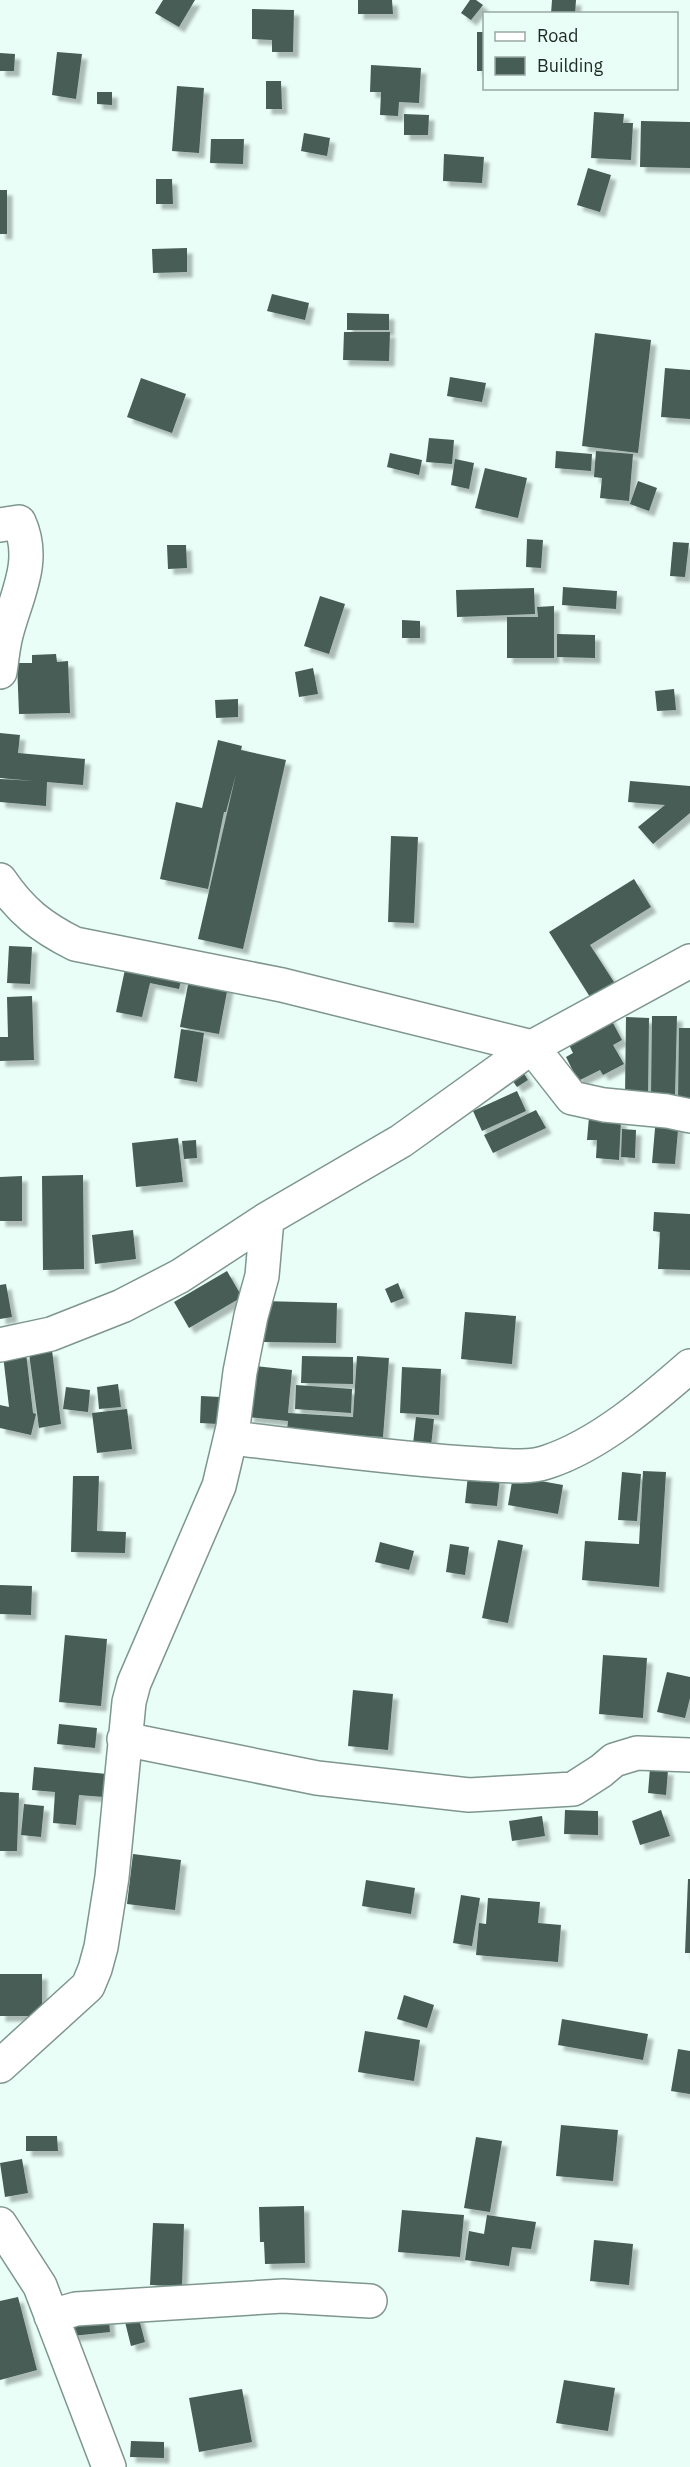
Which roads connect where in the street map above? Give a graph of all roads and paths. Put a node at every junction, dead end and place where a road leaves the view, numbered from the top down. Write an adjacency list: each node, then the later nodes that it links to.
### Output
1 (0, 525): 2 (street)
2 (0, 672)
3 (0, 880): 5 (street)
4 (690, 961): 5 (street)
5 (532, 1047): 6 (street); 7 (street)
6 (690, 1116)
7 (267, 1219): 8 (street); 10 (street)
8 (0, 1346)
9 (690, 1366): 10 (street)
10 (231, 1438): 11 (street)
11 (124, 1739): 12 (street); 13 (street)
12 (690, 1755)
13 (0, 2066)
14 (0, 2224): 16 (street)
15 (370, 2301): 16 (street)
16 (51, 2316): 17 (street)
17 (109, 2467)

